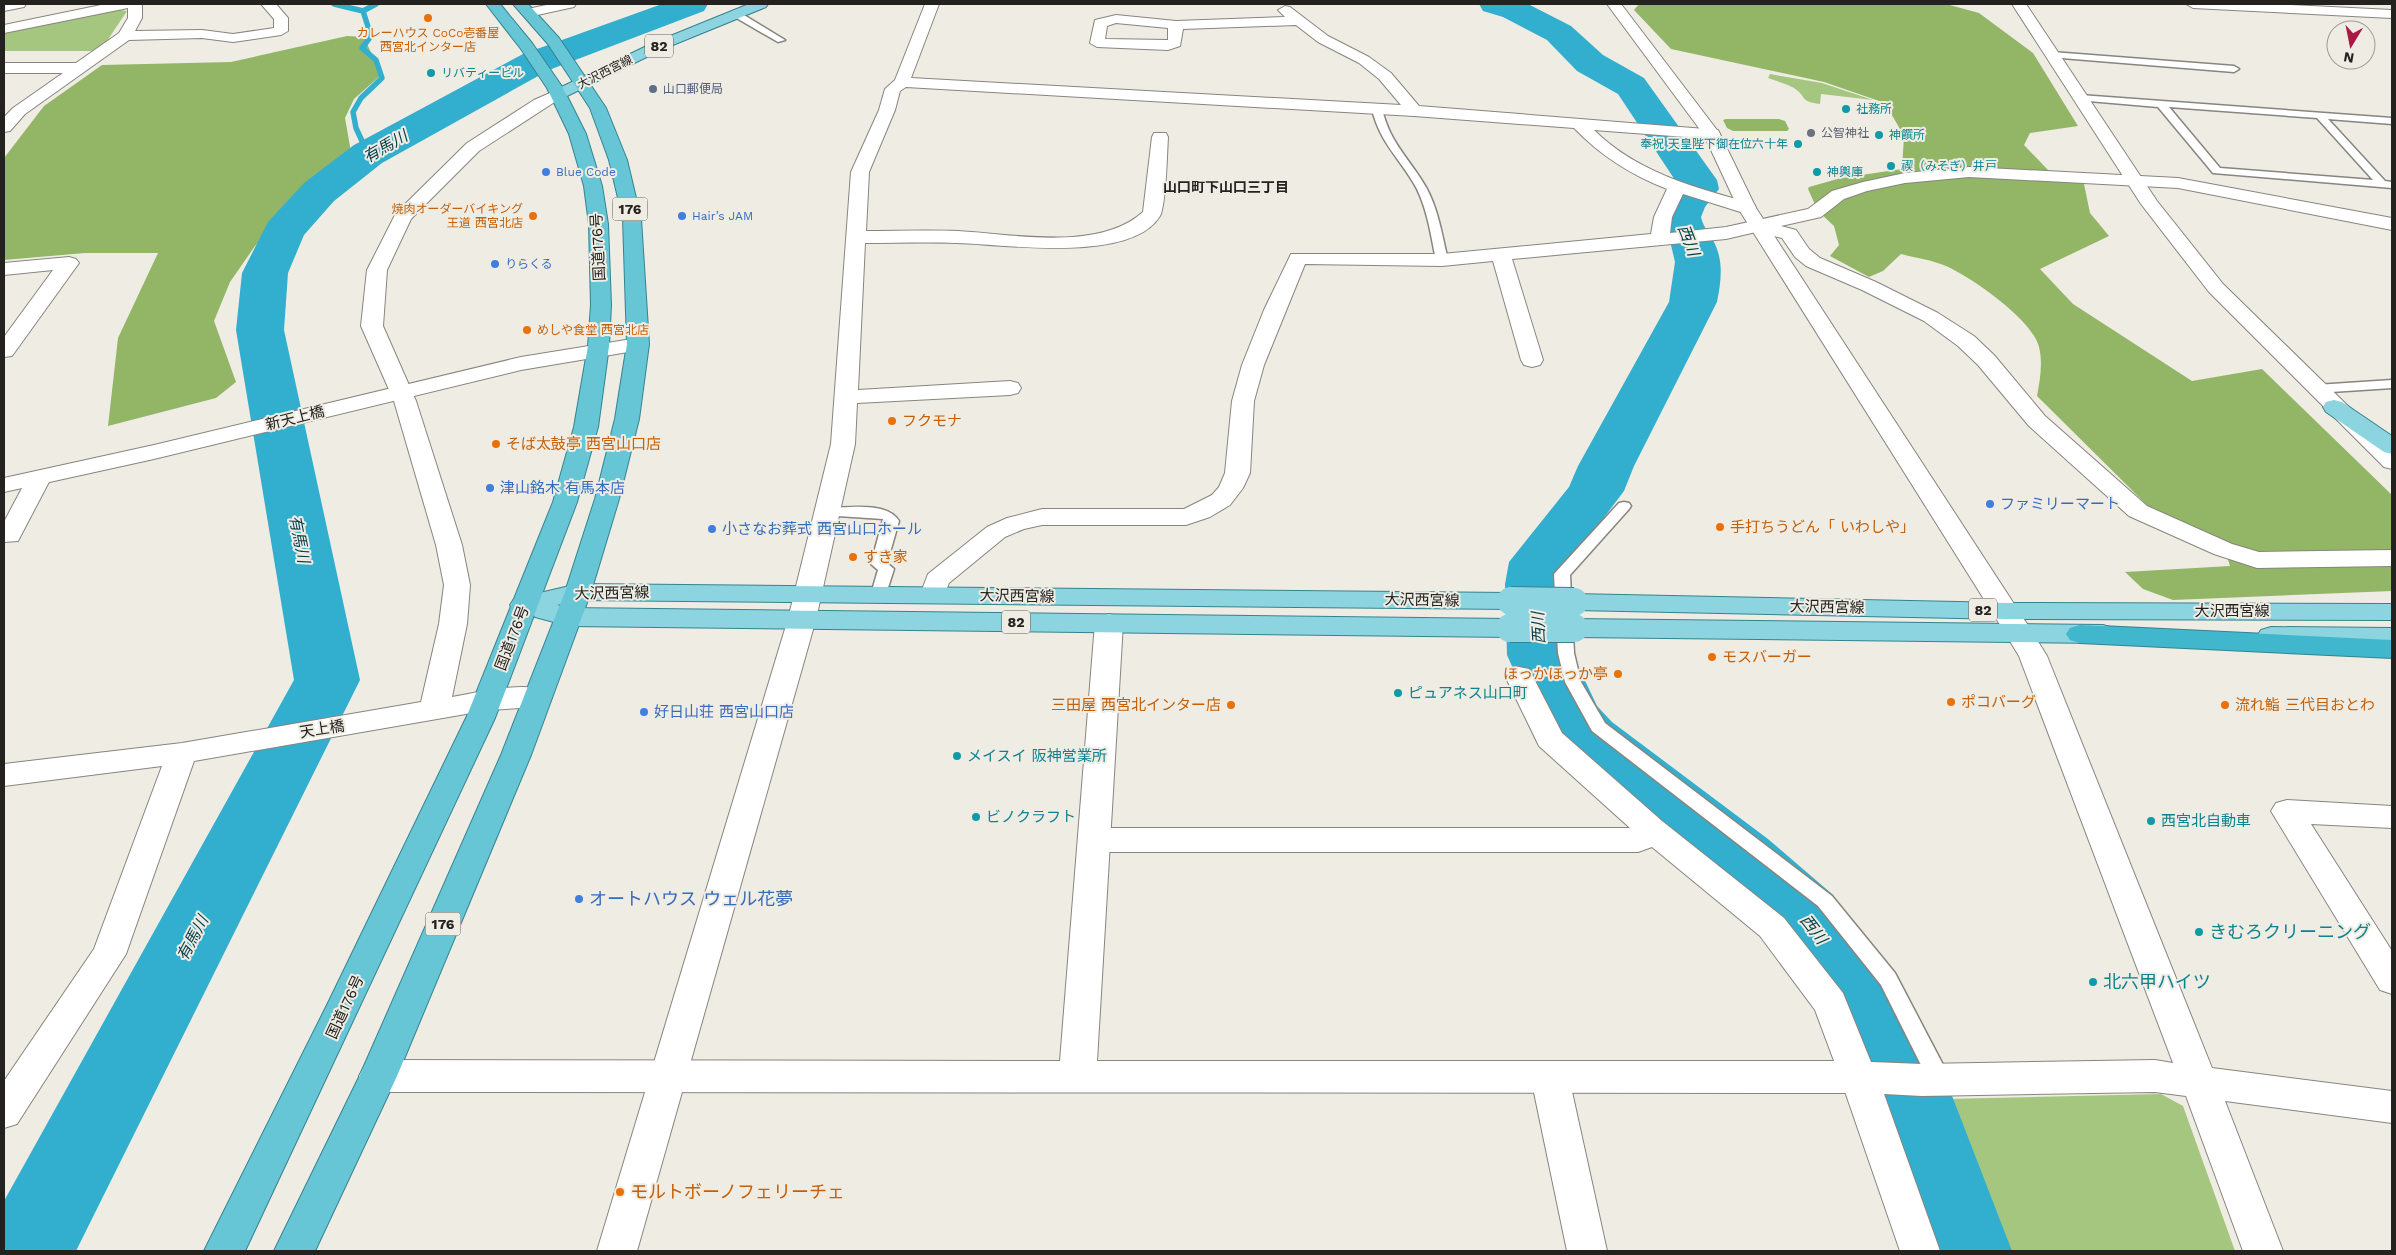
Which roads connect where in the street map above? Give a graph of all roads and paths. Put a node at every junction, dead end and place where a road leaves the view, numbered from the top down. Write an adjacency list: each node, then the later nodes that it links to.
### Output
1 (19, 4): 13 (street)
2 (125, 4): 19 (street)
3 (136, 4): 20 (street)
4 (268, 4): 20 (street)
5 (493, 4): 28 (highway, 国道176号 / 176)
6 (570, 4): 14 (street)
7 (761, 4): 15 (main road, 大沢西宮線 / 82)
8 (932, 4): 27 (street)
9 (1275, 4): 17 (street)
10 (1614, 4): 38 (street)
11 (2019, 4): 22 (street)
12 (2193, 4): 16 (street)
13 (4, 7)
14 (524, 8): 26 (highway, 176)
15 (736, 14): 21 (lane); 26 (main road, 大沢西宮線 / 82)
16 (2392, 14)
17 (1298, 21): 18 (street); 32 (street)
18 (1176, 25): 18 (street)
19 (4, 29)
20 (125, 36): 24 (street)
21 (782, 40)
22 (2052, 55): 25 (lane); 29 (street)
23 (4, 68): 24 (street)
24 (78, 68): 33 (street)
25 (2234, 69)
26 (580, 81): 28 (main road, 大沢西宮線 / 82); 52 (highway, 176)
27 (902, 82): 31 (street); 46 (street)
28 (558, 91): 53 (highway, 国道176号 / 176); 59 (street)
29 (2080, 98): 30 (lane); 40 (street)
30 (2161, 104): 34 (lane); 41 (lane)
31 (1377, 109): 32 (street); 49 (lane)
32 (1414, 111): 36 (street)
33 (11, 112): 37 (street)
34 (2320, 116): 35 (lane); 41 (lane)
35 (2392, 121)
36 (1578, 123): 38 (street); 42 (street)
37 (4, 128)
38 (1712, 134): 43 (street)
39 (1160, 137): 46 (street)
40 (2137, 181): 44 (street); 45 (street); 58 (street)
41 (2388, 185)
42 (1682, 187): 43 (street); 47 (street)
43 (1747, 208): 45 (street)
44 (2392, 224)
45 (1760, 227): 47 (street); 69 (street); 77 (street)
46 (857, 237): 60 (street)
47 (1665, 240): 48 (street)
48 (1501, 256): 49 (street); 55 (street)
49 (1442, 260): 71 (street)
50 (4, 269): 51 (street)
51 (10, 334): 54 (street)
52 (638, 344): 53 (street, 新天上橋); 73 (highway, 176)
53 (598, 348): 59 (street, 新天上橋); 72 (highway, 国道176号 / 176)
54 (4, 351)
55 (1532, 360)
56 (2392, 384): 58 (lane)
57 (1010, 388): 60 (street)
58 (2316, 389): 61 (street)
59 (393, 393): 64 (street, 新天上橋); 85 (street)
60 (846, 398): 67 (street)
61 (2334, 407): 62 (main road); 63 (street)
62 (2392, 447)
63 (2392, 462)
64 (39, 478): 65 (street, 新天上橋); 68 (street)
65 (4, 486)
66 (1624, 506): 97 (lane)
67 (827, 512): 70 (lane); 74 (street)
68 (10, 536)
69 (2392, 558)
70 (879, 594): 71 (main road, 大沢西宮線 / 82); 74 (main road, 大沢西宮線 / 82)
71 (933, 595): 76 (main road, 大沢西宮線 / 82, bridge)
72 (524, 605): 73 (main road, 大沢西宮線 / 82); 84 (highway, 国道176号 / 176)
73 (574, 605): 74 (main road, 大沢西宮線 / 82); 83 (highway, 176)
74 (805, 606): 78 (main road, 大沢西宮線 / 82); 93 (street)
75 (2392, 612): 77 (main road, 大沢西宮線 / 82)
76 (1574, 615): 77 (main road, 大沢西宮線 / 82); 78 (main road, 大沢西宮線 / 82, bridge)
77 (2012, 622): 79 (main road, 大沢西宮線 / 82); 98 (street)
78 (1109, 623): 90 (street)
79 (2080, 634): 80 (main road, 大沢西宮線 / 82); 81 (highway)
80 (2392, 637)
81 (2392, 649)
82 (1519, 676): 89 (street)
83 (537, 697): 84 (street, 天上橋); 92 (highway, 176)
84 (489, 700): 85 (street, 天上橋); 101 (highway, 国道176号 / 176)
85 (421, 713): 86 (street, 天上橋)
86 (182, 753): 87 (street, 天上橋); 100 (street)
87 (4, 775)
88 (2392, 817): 91 (street)
89 (1656, 833): 90 (street); 96 (street)
90 (1094, 840): 94 (street)
91 (2392, 980)
92 (378, 1076): 93 (street); 102 (highway, 176)
93 (668, 1077): 94 (street); 103 (street)
94 (1077, 1077): 95 (street)
95 (1550, 1078): 96 (street); 104 (street)
96 (1870, 1078): 97 (street); 105 (street)
97 (1931, 1080): 98 (street)
98 (2200, 1084): 99 (street); 106 (street)
99 (2392, 1108)
100 (4, 1112)
101 (224, 1251)
102 (294, 1251)
103 (617, 1251)
104 (1587, 1251)
105 (1920, 1251)
106 (2263, 1251)

